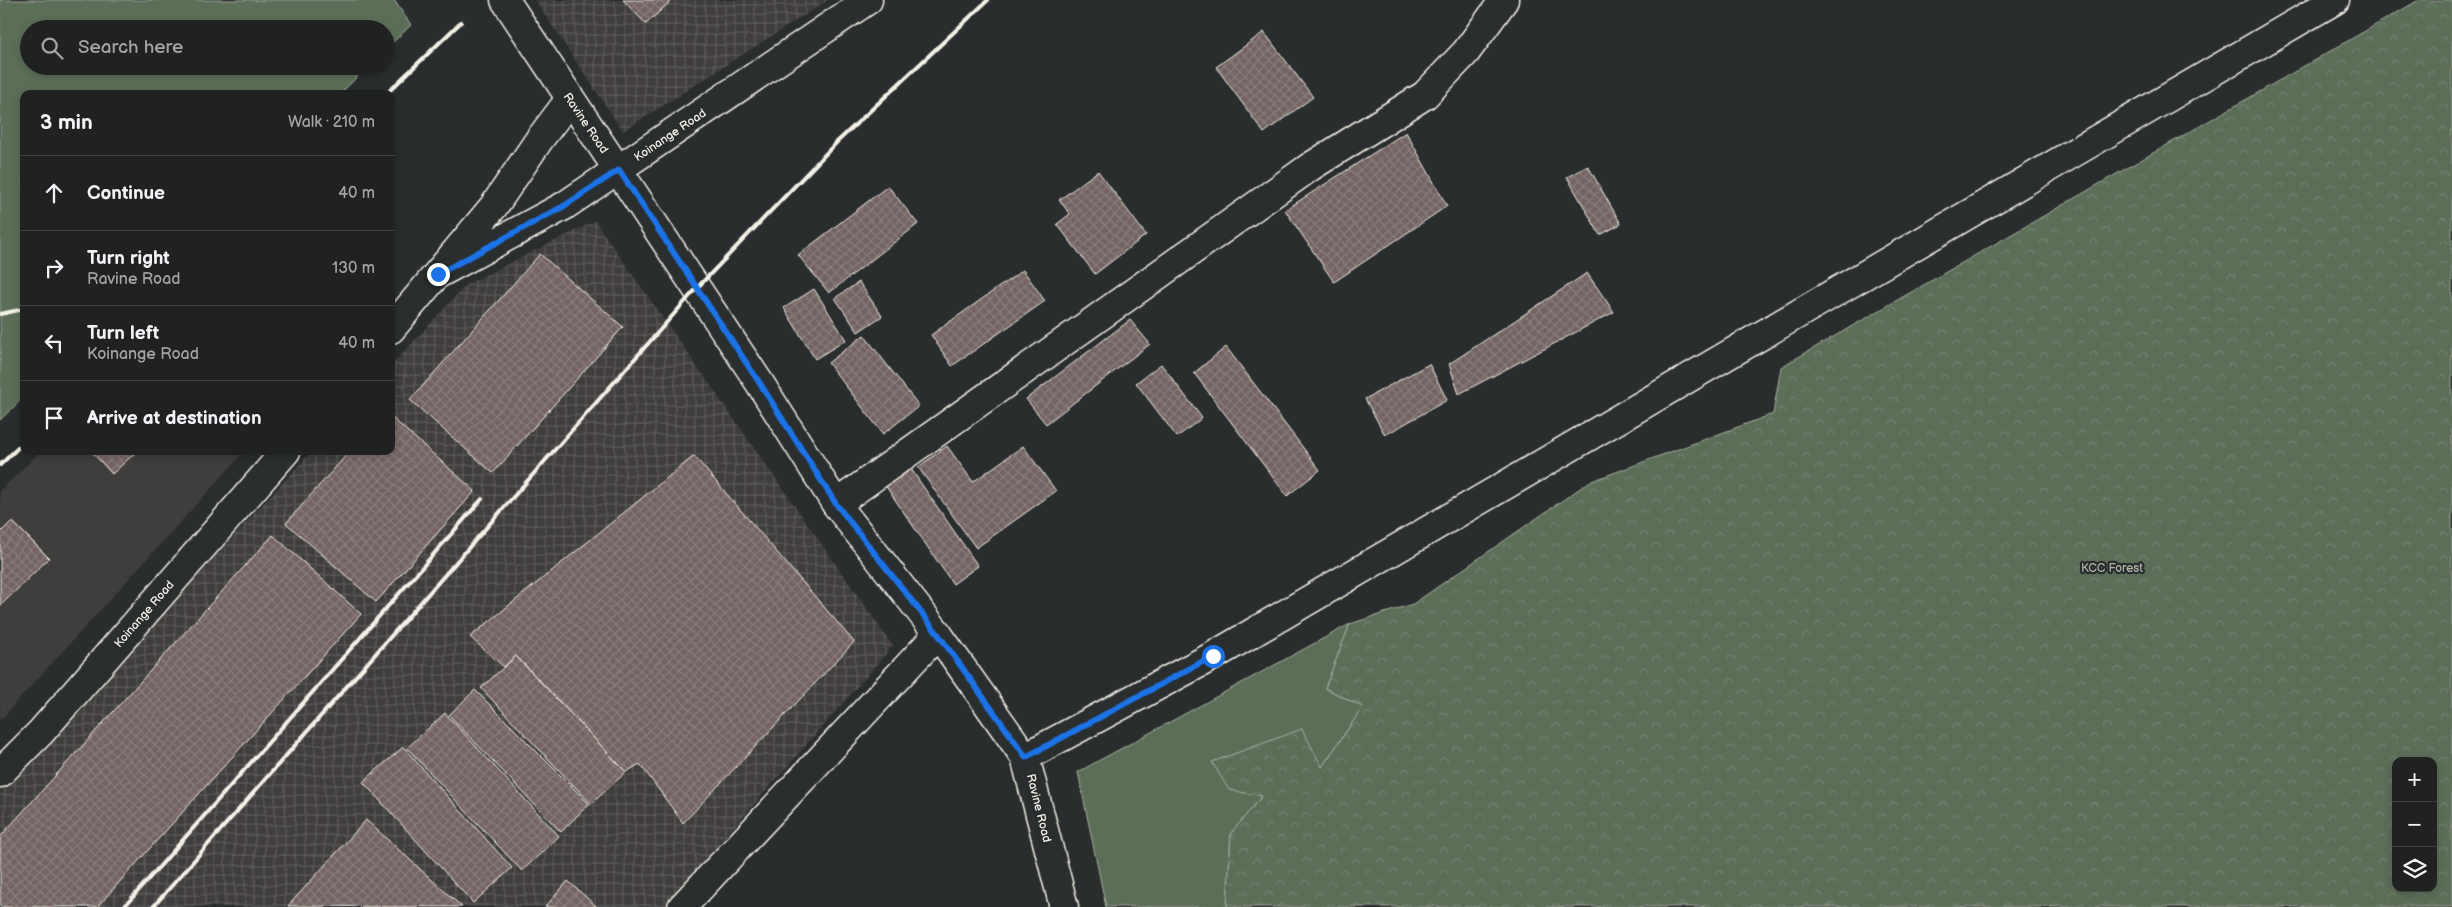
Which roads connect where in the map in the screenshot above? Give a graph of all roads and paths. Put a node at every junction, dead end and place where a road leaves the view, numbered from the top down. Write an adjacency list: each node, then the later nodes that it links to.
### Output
1 (505, 0): 5 (street, Ravine Road)
2 (868, 0): 6 (street, Koinange Road)
3 (1504, 0): 10 (street)
4 (2335, 0): 12 (street)
5 (570, 99): 6 (street, Ravine Road); 7 (street, Koinange Road)
6 (619, 170): 7 (street, Koinange Road); 10 (street, Ravine Road)
7 (438, 274): 8 (street, Koinange Road)
8 (395, 324)
9 (283, 455): 13 (street, Koinange Road)
10 (836, 504): 11 (street, Ravine Road)
11 (938, 634): 12 (street, Ravine Road); 14 (street)
12 (1026, 757): 15 (street, Ravine Road)
13 (0, 773)
14 (682, 907)
15 (1064, 907)

